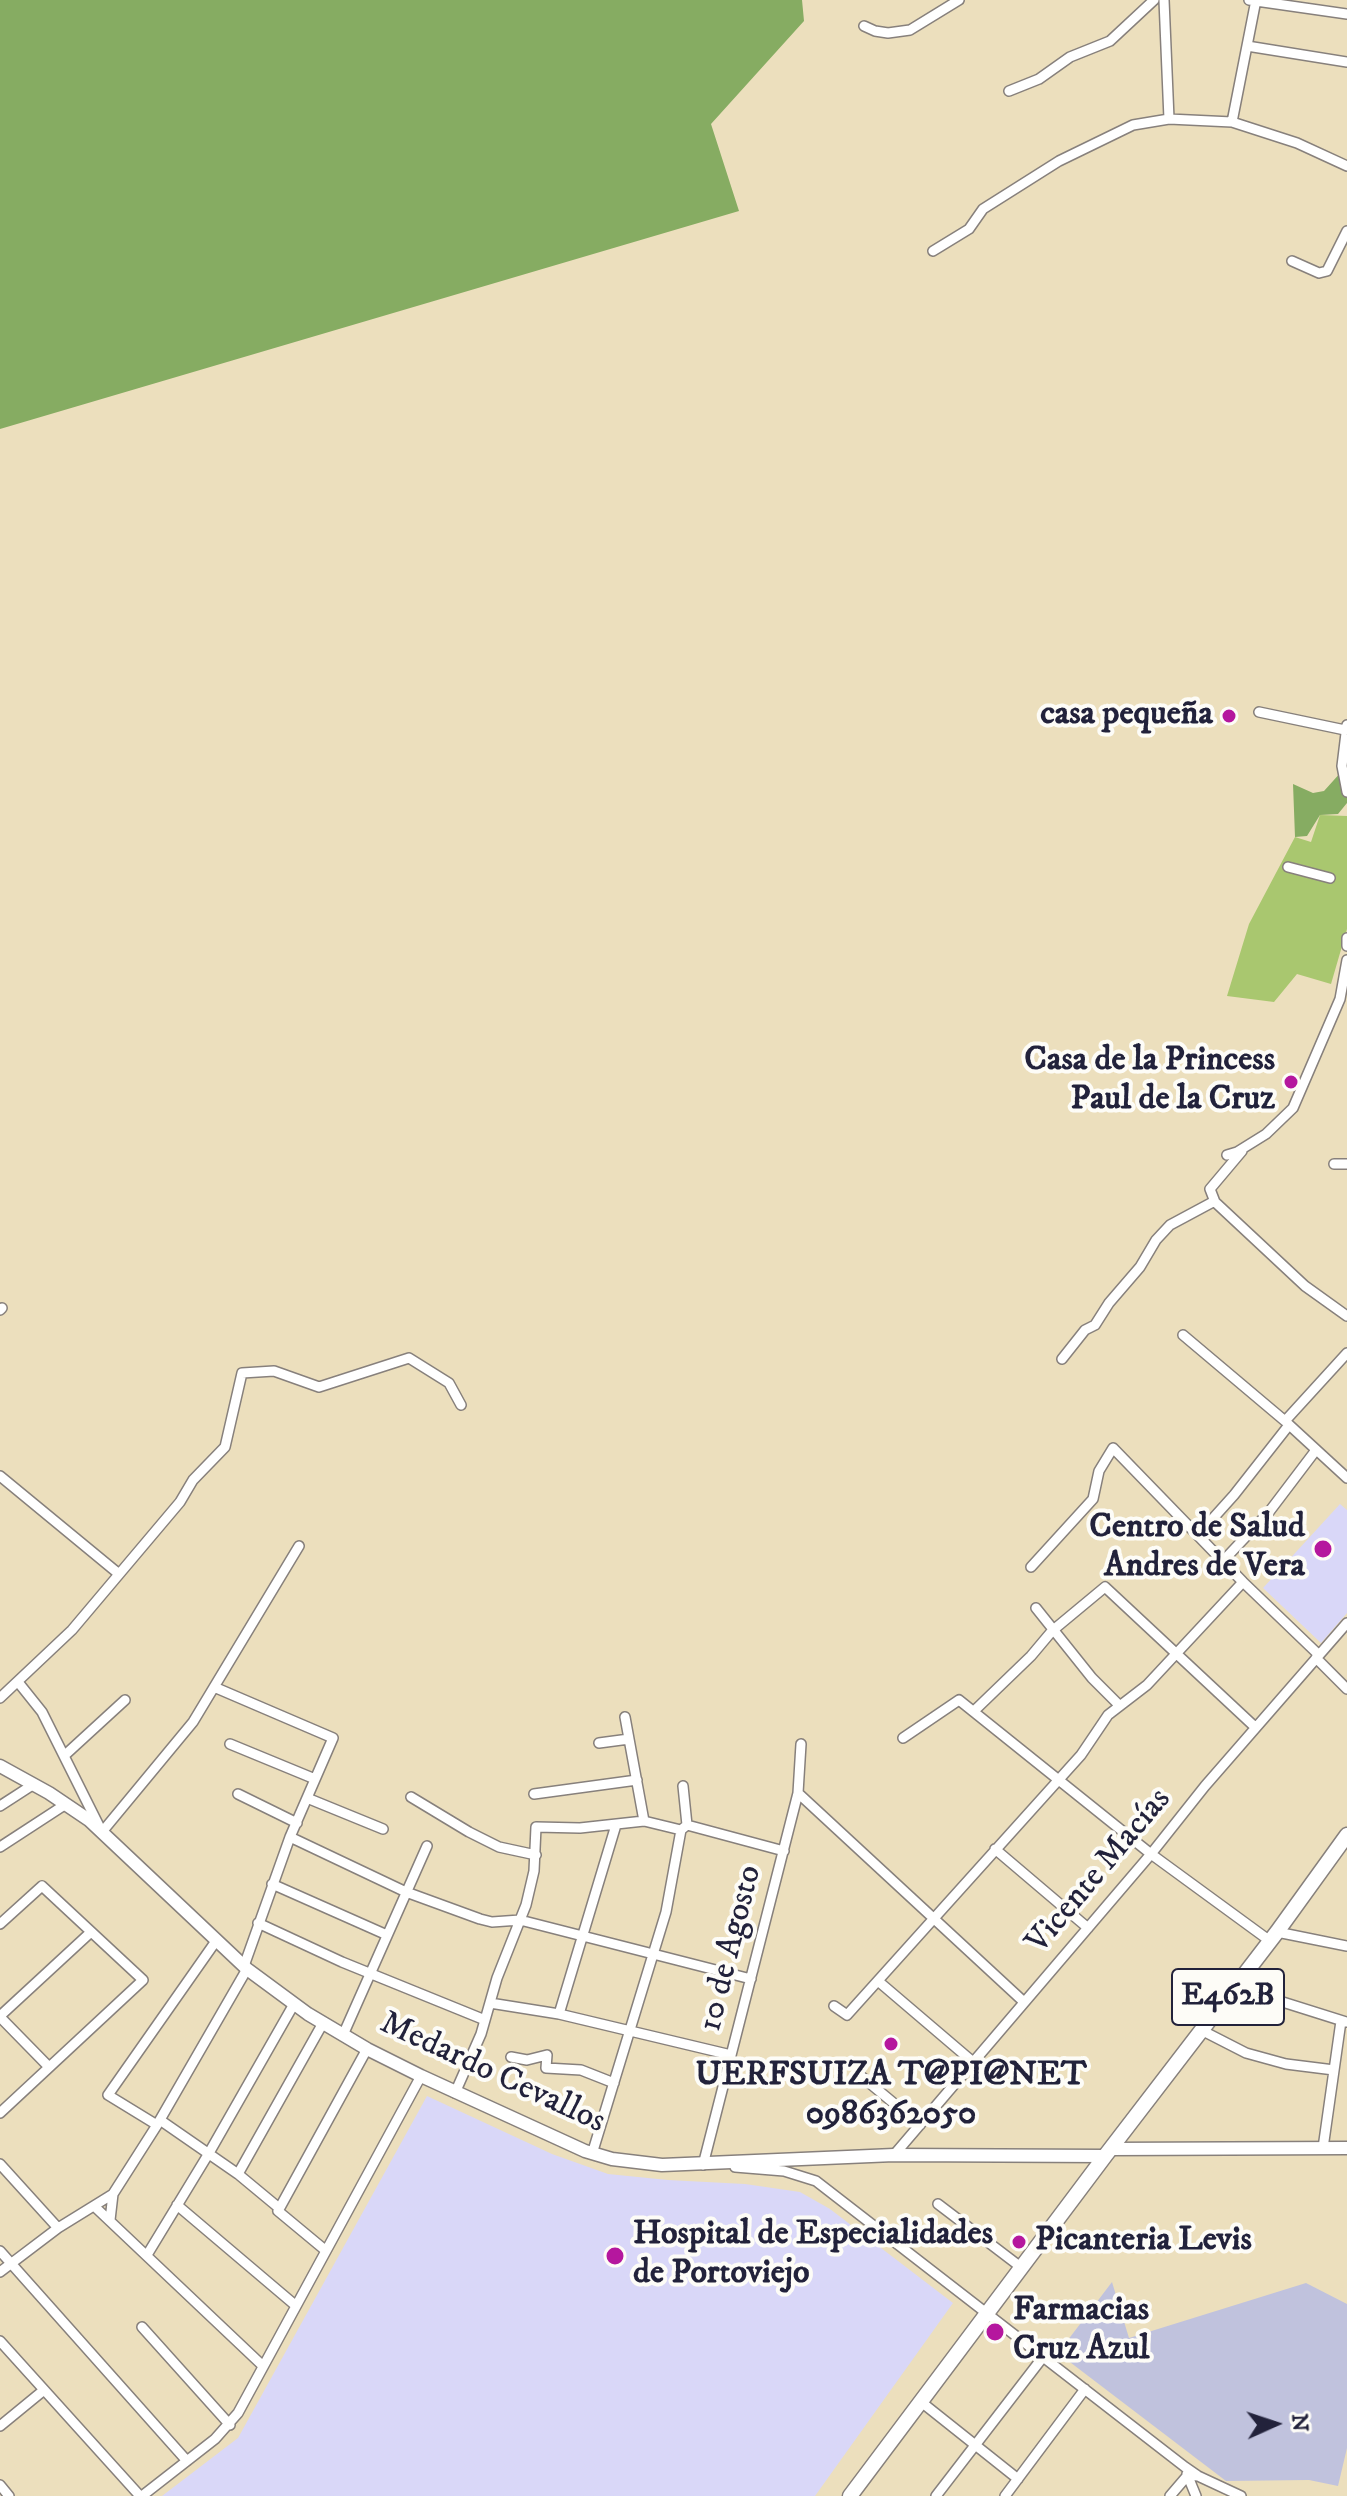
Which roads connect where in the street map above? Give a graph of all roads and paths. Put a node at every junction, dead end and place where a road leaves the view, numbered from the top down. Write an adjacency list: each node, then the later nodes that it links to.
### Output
1 (959, 0): 7 (street)
2 (1154, 0): 10 (street)
3 (1164, 0): 11 (street)
4 (1249, 0): 5 (street)
5 (1256, 0): 6 (street); 8 (street)
6 (1347, 14)
7 (864, 26)
8 (1247, 46): 9 (street); 12 (street)
9 (1347, 62)
10 (1009, 91)
11 (1169, 119): 12 (street); 15 (street)
12 (1232, 122): 13 (street)
13 (1347, 166)
14 (1347, 231): 16 (street)
15 (933, 251)
16 (1292, 261)
17 (1259, 712): 18 (street)
18 (1346, 727): 19 (street)
19 (1347, 792)
20 (1288, 867): 21 (street)
21 (1330, 878)
22 (1347, 938): 23 (street)
23 (1347, 946)
24 (1347, 960): 25 (street)
25 (1244, 1148): 26 (street); 29 (street)
26 (1227, 1155)
27 (1334, 1164): 28 (street)
28 (1347, 1164)
29 (1213, 1202): 30 (street); 33 (street)
30 (1347, 1316)
31 (1183, 1335): 35 (street)
32 (1347, 1353): 35 (street)
33 (1062, 1359)
34 (461, 1405): 43 (street)
35 (1287, 1423): 36 (street); 39 (street)
36 (1316, 1450): 38 (street); 41 (street)
37 (0, 1476): 43 (street)
38 (1347, 1478)
39 (1198, 1535): 41 (street); 42 (street)
40 (299, 1546): 51 (street)
41 (1223, 1561): 44 (street)
42 (1031, 1567)
43 (119, 1574): 50 (street)
44 (1243, 1582): 48 (street); 49 (street)
45 (1036, 1608): 47 (street)
46 (1347, 1623): 49 (street, Vicente Macías)
47 (1052, 1631): 48 (street); 55 (street); 56 (street)
48 (1177, 1655): 55 (street); 58 (street)
49 (1318, 1656): 52 (street); 58 (street, Vicente Macías)
50 (18, 1682): 53 (street); 64 (street)
51 (214, 1687): 66 (street); 83 (street)
52 (1347, 1689)
53 (0, 1698)
54 (125, 1700): 64 (street)
55 (1119, 1705): 68 (street)
56 (974, 1711): 59 (street); 68 (street)
57 (625, 1717): 60 (street)
58 (1255, 1727): 90 (street, Vicente Macías)
59 (903, 1738)
60 (629, 1739): 61 (street); 67 (street)
61 (599, 1743)
62 (230, 1744): 66 (street)
63 (801, 1744): 71 (street, 10 de Agosto)
64 (65, 1755): 83 (street)
65 (0, 1766): 69 (street, Medardo Cevallos)
66 (315, 1779): 75 (street)
67 (637, 1780): 73 (street); 78 (street)
68 (1058, 1781): 88 (street); 90 (street)
69 (34, 1784): 76 (street, Medardo Cevallos); 77 (street)
70 (683, 1786): 81 (street)
71 (798, 1793): 89 (street, 10 de Agosto); 95 (street)
72 (238, 1794): 79 (street)
73 (534, 1794)
74 (411, 1797): 91 (street)
75 (307, 1798): 79 (street); 82 (street)
76 (66, 1804): 83 (street, Medardo Cevallos); 87 (street)
77 (0, 1806)
78 (644, 1821): 80 (street); 81 (street)
79 (297, 1823): 85 (street)
80 (616, 1825): 91 (street); 101 (street)
81 (684, 1827): 89 (street); 105 (street)
82 (383, 1829)
83 (102, 1832): 103 (street, Medardo Cevallos)
84 (1347, 1835): 102 (main road, E462B)
85 (290, 1837): 92 (street); 93 (street)
86 (427, 1846): 93 (street)
87 (0, 1847)
88 (995, 1849): 95 (street); 98 (street)
89 (784, 1851): 108 (street, 10 de Agosto)
90 (1151, 1854): 98 (street, Vicente Macías); 102 (street)
91 (536, 1855): 94 (street)
92 (272, 1884): 96 (street); 100 (street)
93 (406, 1892): 94 (street); 100 (street)
94 (520, 1920): 101 (street); 112 (street)
95 (932, 1920): 109 (street); 111 (street)
96 (258, 1923): 106 (street); 107 (street)
97 (0, 1924): 99 (street)
98 (1088, 1928): 111 (street, Vicente Macías)
99 (91, 1932): 116 (street); 127 (street)
100 (387, 1935): 107 (street)
101 (582, 1936): 105 (street); 115 (street)
102 (1274, 1937): 104 (street); 110 (main road, E462B)
103 (216, 1941): 106 (street, Medardo Cevallos); 134 (street)
104 (1347, 1946)
105 (654, 1954): 108 (street); 120 (street)
106 (246, 1968): 113 (street, Medardo Cevallos); 134 (street)
107 (370, 1973): 117 (street); 122 (street)
108 (751, 1979): 124 (street, 10 de Agosto)
109 (878, 1981): 114 (street); 126 (street)
110 (1235, 1987): 118 (street); 121 (main road, E462B)
111 (1024, 2002): 126 (street, Vicente Macías)
112 (490, 2003): 115 (street); 117 (street)
113 (294, 2004): 119 (street, Medardo Cevallos); 138 (street)
114 (834, 2006)
115 (559, 2014): 120 (street)
116 (0, 2016): 127 (street)
117 (485, 2020): 132 (street)
118 (1344, 2022): 128 (street)
119 (323, 2023): 122 (street, Medardo Cevallos); 145 (street)
120 (631, 2029): 124 (street); 131 (street)
121 (1203, 2031): 128 (street); 139 (main road, E462B)
122 (343, 2035): 123 (street, Medardo Cevallos)
123 (367, 2049): 129 (street, Medardo Cevallos); 151 (street)
124 (731, 2055): 144 (street, 10 de Agosto)
125 (511, 2057): 131 (street)
126 (973, 2062): 135 (street, Vicente Macías)
127 (49, 2067): 133 (street)
128 (1334, 2070): 136 (street)
129 (421, 2076): 132 (street, Medardo Cevallos); 154 (street)
130 (861, 2076): 135 (street)
131 (614, 2083): 140 (street)
132 (455, 2093): 140 (street, Medardo Cevallos)
133 (0, 2113)
134 (158, 2122): 138 (street); 147 (street)
135 (920, 2125): 141 (street, Vicente Macías)
136 (1323, 2148): 137 (street, Medardo Cevallos); 139 (street, Medardo Cevallos)
137 (1347, 2148)
138 (209, 2153): 145 (street); 149 (street)
139 (1107, 2153): 141 (street, Medardo Cevallos); 158 (main road, E462B)
140 (592, 2154): 144 (street, Medardo Cevallos)
141 (894, 2155): 142 (street, Medardo Cevallos)
142 (820, 2158): 144 (street, Medardo Cevallos); 146 (street)
143 (0, 2164): 153 (street)
144 (706, 2165): 146 (street)
145 (238, 2174): 151 (street)
146 (816, 2181): 161 (street)
147 (113, 2194): 150 (street); 152 (street)
148 (938, 2204): 158 (street)
149 (177, 2205): 156 (street); 160 (street)
150 (94, 2206): 152 (street); 153 (street)
151 (279, 2208): 154 (street)
152 (110, 2220): 156 (street)
153 (58, 2228): 157 (street)
154 (325, 2250): 160 (street)
155 (0, 2251): 157 (street)
156 (147, 2255): 165 (street)
157 (10, 2264): 159 (street); 172 (street)
158 (1022, 2268): 161 (main road, E462B)
159 (0, 2272)
160 (295, 2305): 165 (street)
161 (986, 2313): 164 (street); 168 (main road, E462B)
162 (142, 2327): 169 (street)
163 (0, 2341): 167 (street)
164 (1043, 2357): 166 (street); 171 (street)
165 (263, 2366): 169 (street)
166 (1085, 2389): 173 (street); 174 (street)
167 (44, 2390): 170 (street); 178 (street)
168 (920, 2401): 171 (street); 179 (main road, E462B)
169 (230, 2425): 172 (street)
170 (0, 2426)
171 (975, 2445): 174 (street); 180 (street)
172 (187, 2461): 178 (street)
173 (1190, 2473): 181 (street); 182 (street); 183 (street)
174 (1018, 2479): 176 (street)
175 (0, 2485): 177 (street)
176 (1008, 2495)
177 (9, 2496)
178 (141, 2496)
179 (850, 2496)
180 (936, 2496)
181 (1170, 2496)
182 (1196, 2496)
183 (1241, 2496)

